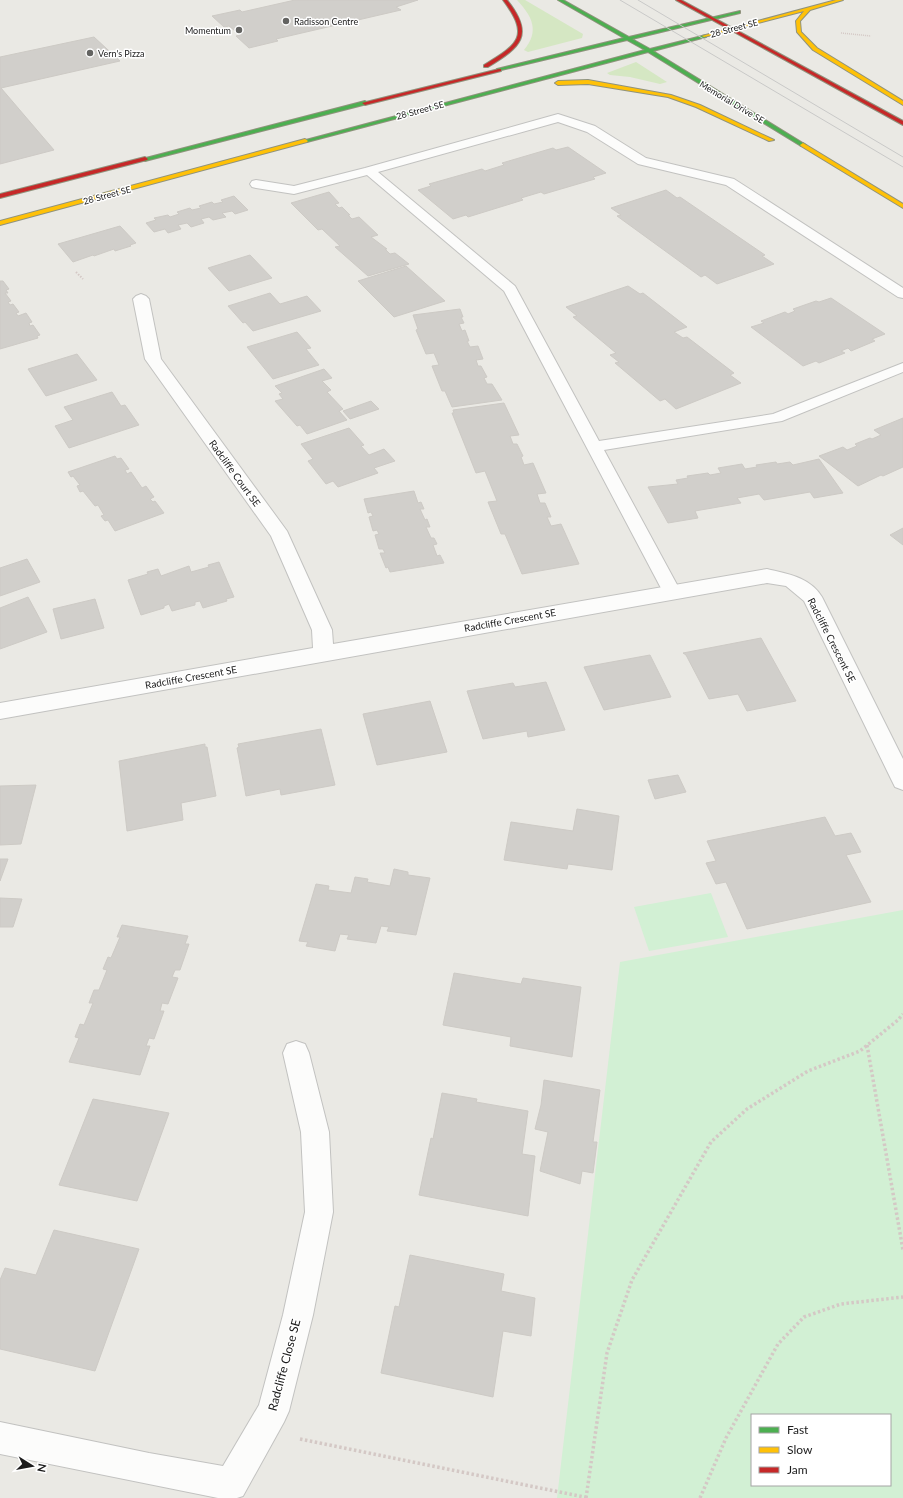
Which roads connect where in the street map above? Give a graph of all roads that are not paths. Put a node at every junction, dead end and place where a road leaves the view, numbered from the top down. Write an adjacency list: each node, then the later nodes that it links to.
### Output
1 (505, 0): 11 (street)
2 (560, 0): 9 (street, Memorial Drive SE)
3 (678, 0): 7 (street)
4 (841, 0): 6 (street, 28 Street SE)
5 (747, 9): 7 (street, 28 Street SE)
6 (808, 9): 8 (street, 28 Street SE); 13 (street)
7 (710, 18): 8 (street); 9 (street, 28 Street SE)
8 (730, 29): 10 (street, 28 Street SE); 14 (street)
9 (625, 38): 10 (street, Memorial Drive SE); 11 (street, 28 Street SE)
10 (648, 50): 12 (street, 28 Street SE); 18 (street, Memorial Drive SE)
11 (464, 78): 20 (street, 28 Street SE)
12 (517, 84): 15 (street); 22 (street, 28 Street SE)
13 (903, 103)
14 (903, 123)
15 (777, 143)
16 (792, 149): 18 (street)
17 (369, 171): 19 (lane); 23 (lane); 26 (lane)
18 (864, 182): 21 (street, Memorial Drive SE)
19 (256, 184)
20 (0, 196)
21 (903, 206)
22 (0, 222)
23 (903, 294)
24 (141, 299): 28 (street, Radcliffe Court SE)
25 (903, 367): 26 (lane)
26 (595, 447): 27 (lane)
27 (672, 592): 28 (street, Radcliffe Crescent SE); 30 (street, Radcliffe Crescent SE)
28 (324, 653): 29 (street, Radcliffe Crescent SE)
29 (0, 711)
30 (903, 781)
31 (296, 1053): 32 (street, Radcliffe Close SE)
32 (0, 1438)

